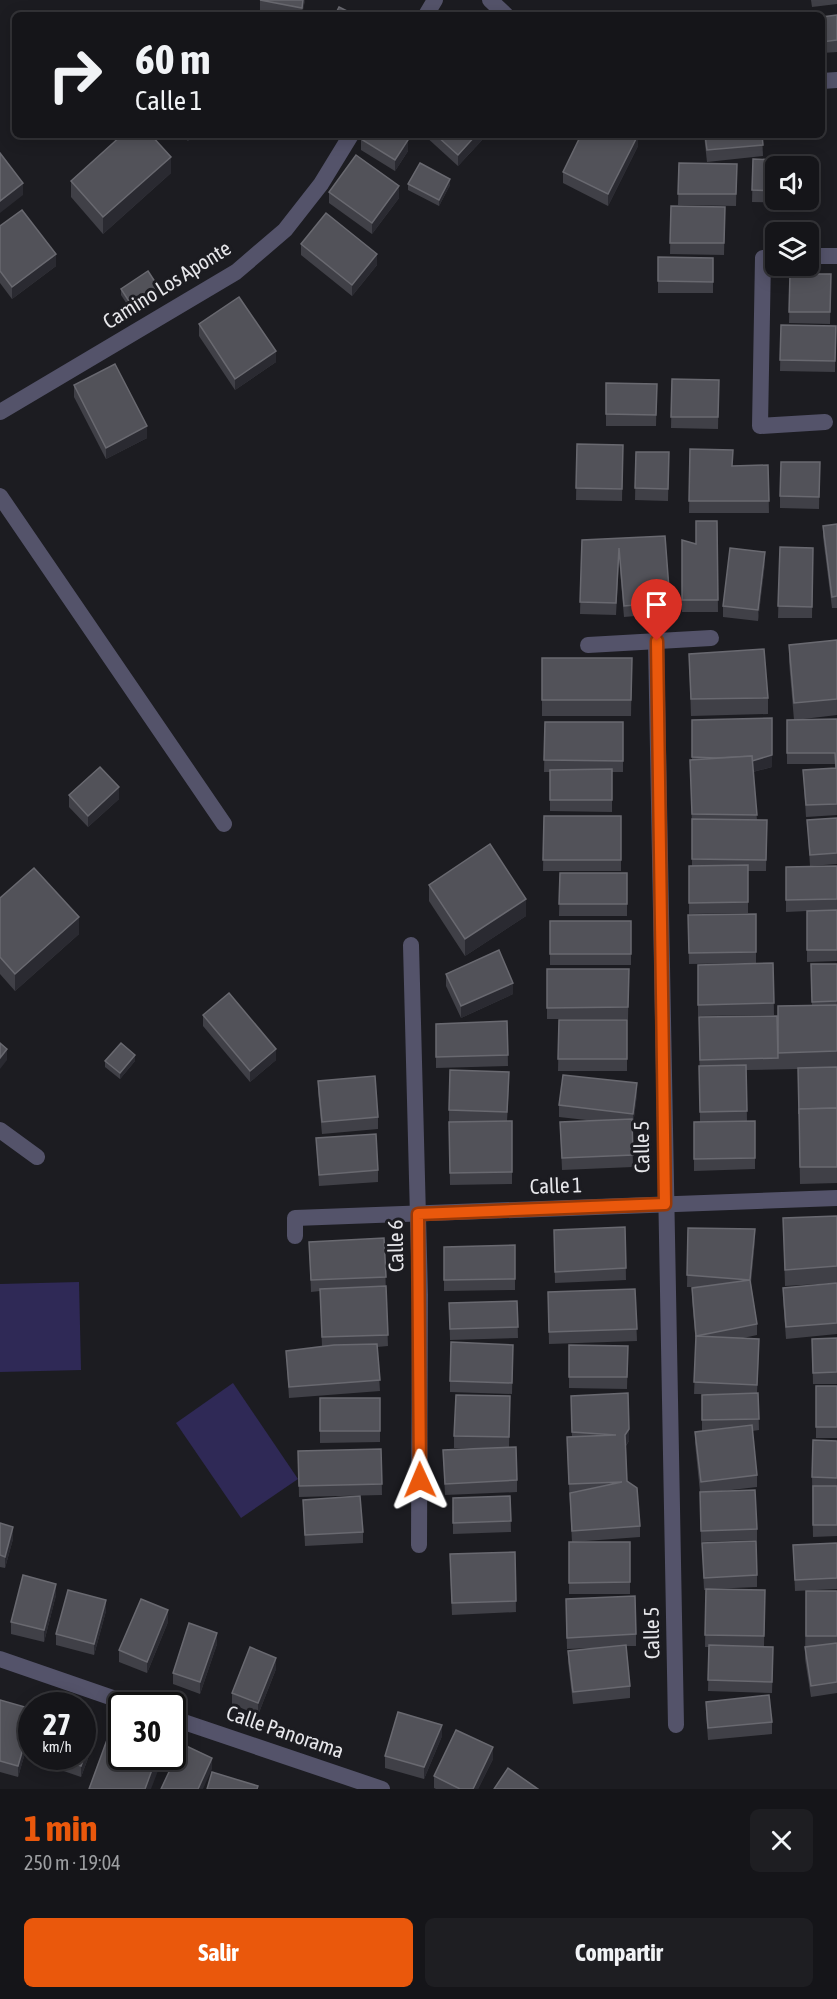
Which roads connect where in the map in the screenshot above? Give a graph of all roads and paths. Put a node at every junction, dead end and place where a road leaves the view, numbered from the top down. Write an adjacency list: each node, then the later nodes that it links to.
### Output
1 (490, 0): 2 (street)
2 (503, 12)
3 (349, 138): 7 (street, Camino Los Aponte)
4 (819, 256): 5 (street)
5 (837, 256)
6 (765, 258): 8 (street)
7 (0, 412)
8 (825, 422)
9 (0, 496): 13 (street)
10 (711, 638): 11 (street)
11 (657, 641): 12 (street); 18 (street, Calle 5)
12 (588, 645)
13 (224, 824)
14 (411, 945): 19 (street, Calle 6)
15 (0, 1130): 16 (street)
16 (37, 1157)
17 (837, 1198): 18 (street, Calle 1)
18 (665, 1204): 19 (street, Calle 1); 25 (street, Calle 5)
19 (418, 1214): 20 (street, Calle 1); 21 (street, Calle 6)
20 (295, 1236)
21 (419, 1545)
22 (0, 1659): 23 (street)
23 (108, 1696)
24 (186, 1723): 26 (street, Calle Panorama)
25 (676, 1725)
26 (382, 1789)

